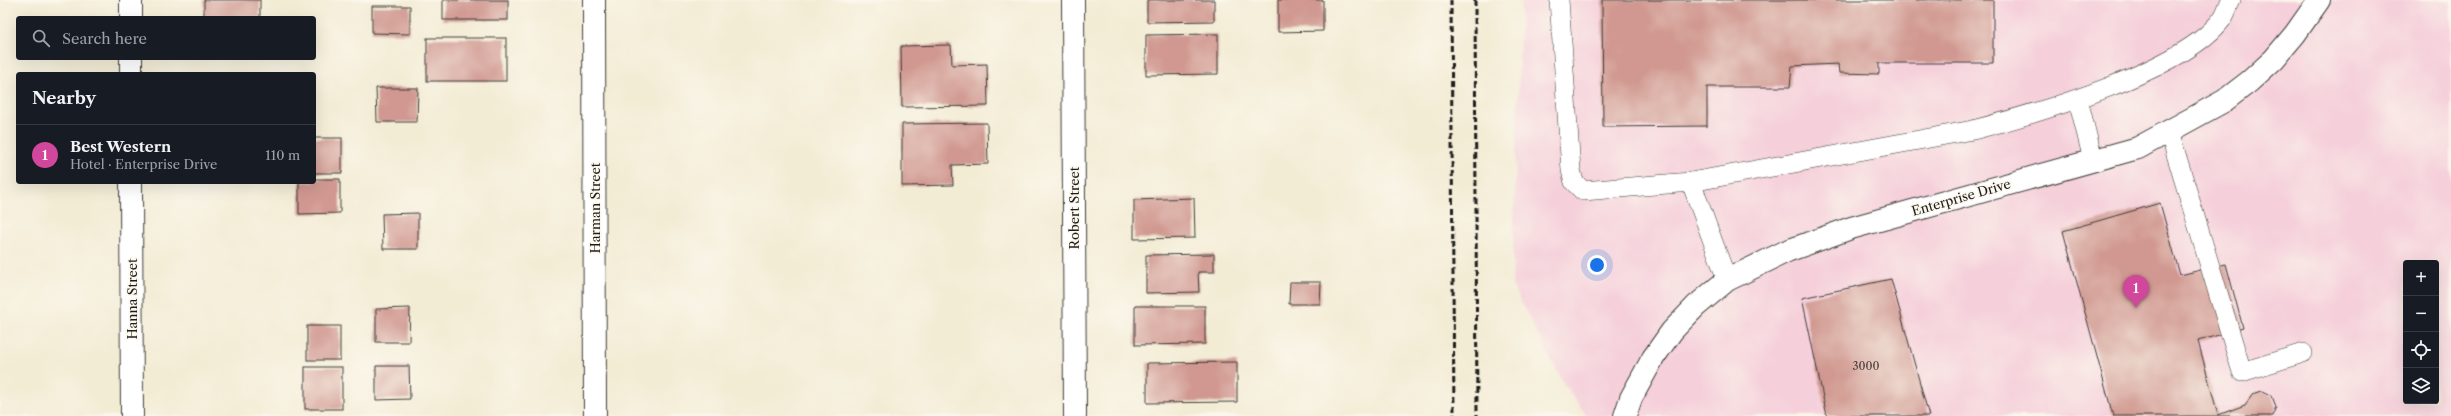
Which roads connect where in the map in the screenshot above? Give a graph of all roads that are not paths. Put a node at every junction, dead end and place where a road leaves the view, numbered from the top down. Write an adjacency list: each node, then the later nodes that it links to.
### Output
1 (131, 0): 7 (street)
2 (594, 0): 18 (street, Harman Street)
3 (1073, 0): 19 (street, Robert Street)
4 (1559, 0): 13 (lane)
5 (2231, 0): 10 (lane)
6 (2319, 0): 11 (street, Enterprise Drive)
7 (131, 16)
8 (131, 60): 9 (street)
9 (131, 72)
10 (2078, 99): 12 (lane); 13 (lane)
11 (2170, 131): 12 (street, Enterprise Drive); 16 (lane)
12 (2093, 160): 15 (street, Enterprise Drive)
13 (1692, 182): 15 (lane)
14 (132, 184): 17 (street, Hanna Street)
15 (1727, 280): 20 (street, Enterprise Drive)
16 (2303, 353)
17 (132, 416)
18 (595, 416)
19 (1074, 416)
20 (1625, 416)

